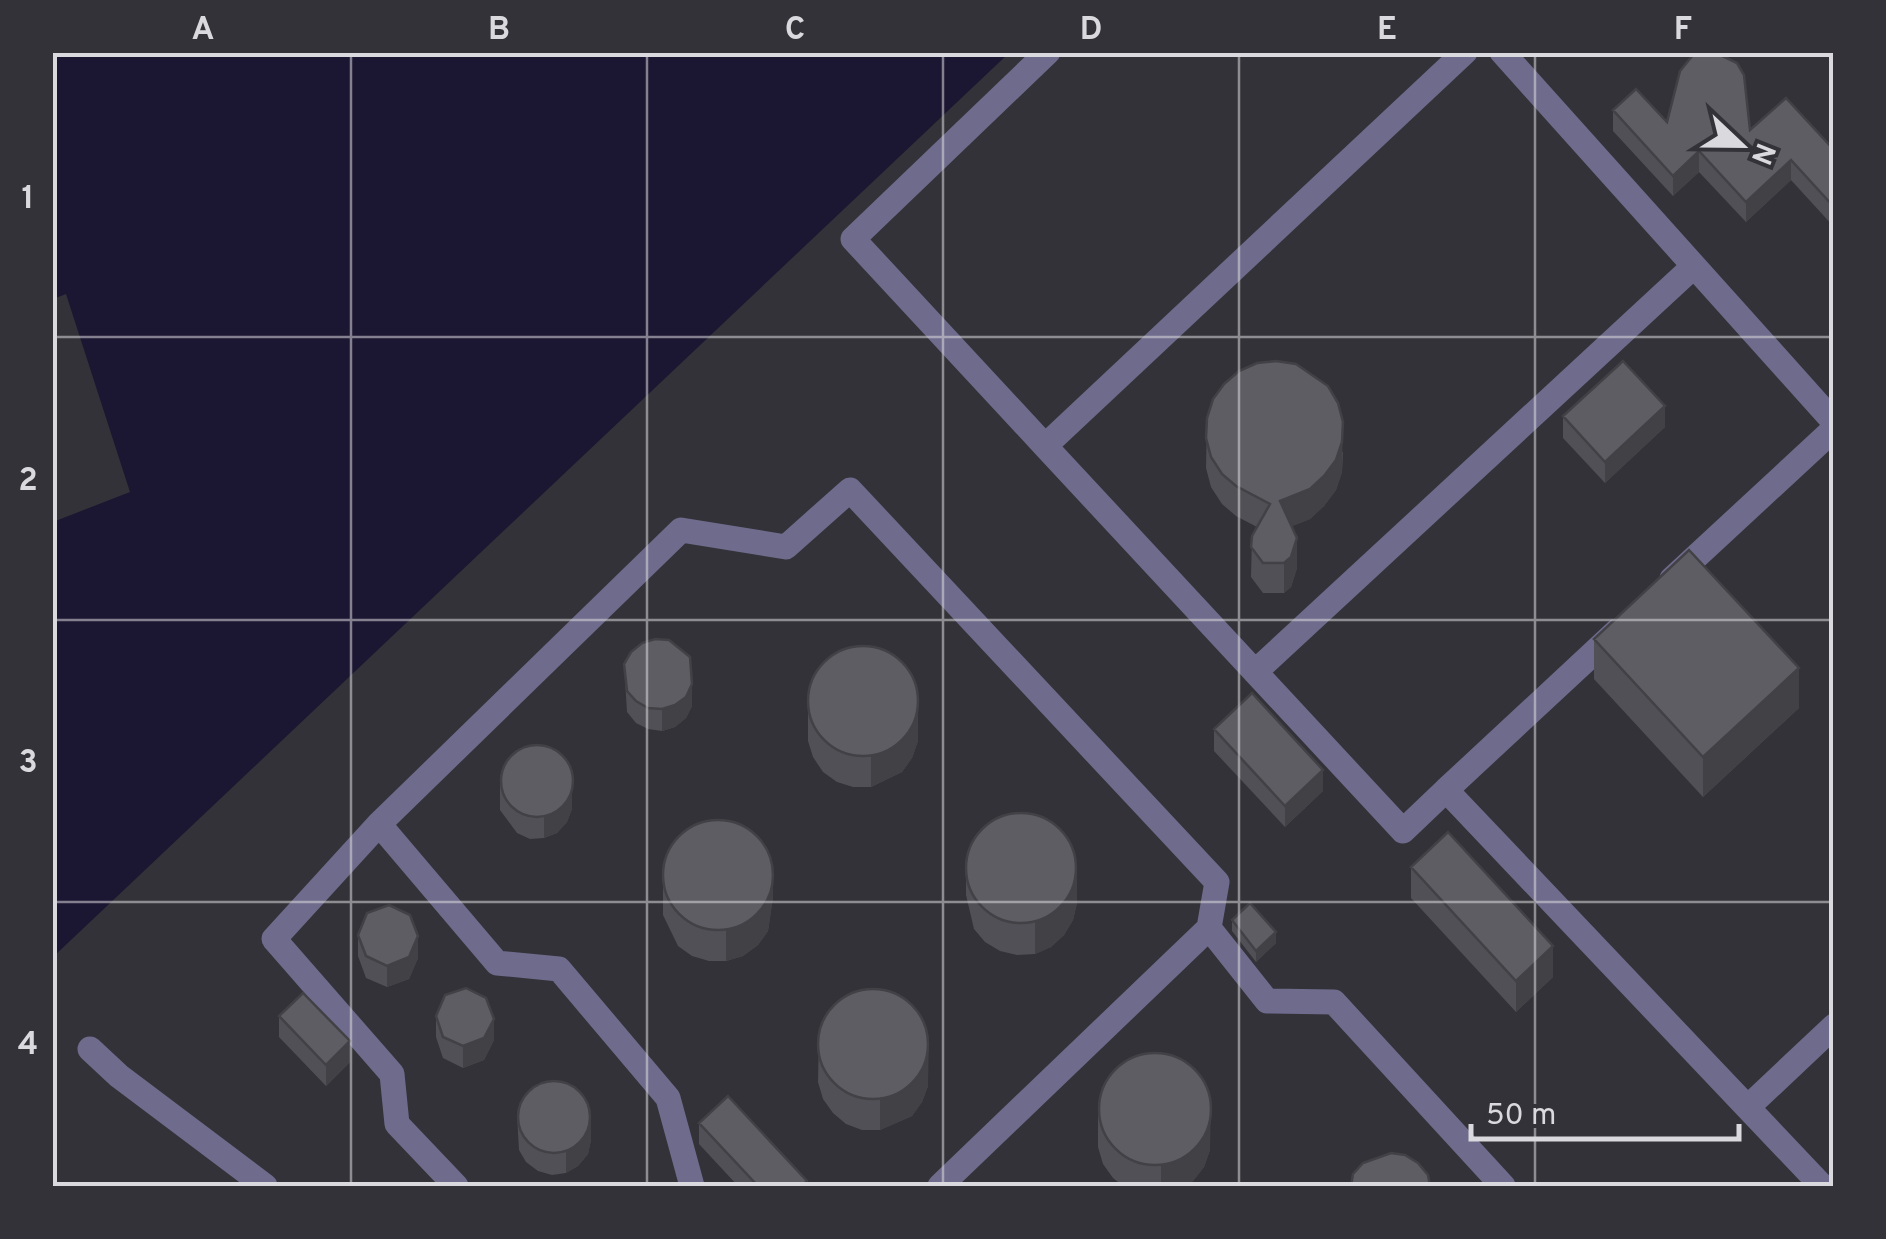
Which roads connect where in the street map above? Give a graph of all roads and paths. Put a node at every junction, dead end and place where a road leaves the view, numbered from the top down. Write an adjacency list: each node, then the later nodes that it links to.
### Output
1 (1048, 52): 6 (street)
2 (1464, 52): 6 (street)
3 (1502, 52): 4 (street)
4 (1694, 266): 5 (street); 7 (street)
5 (1834, 425): 8 (street)
6 (1045, 446): 7 (street)
7 (1255, 672): 8 (street)
8 (1446, 790): 13 (street)
9 (379, 824): 10 (street); 15 (street); 16 (street)
10 (1209, 928): 17 (street); 18 (street)
11 (1834, 1026): 13 (street)
12 (90, 1049): 14 (street)
13 (1748, 1108): 19 (street)
14 (266, 1186)
15 (456, 1186)
16 (692, 1186)
17 (940, 1186)
18 (1503, 1186)
19 (1822, 1186)

